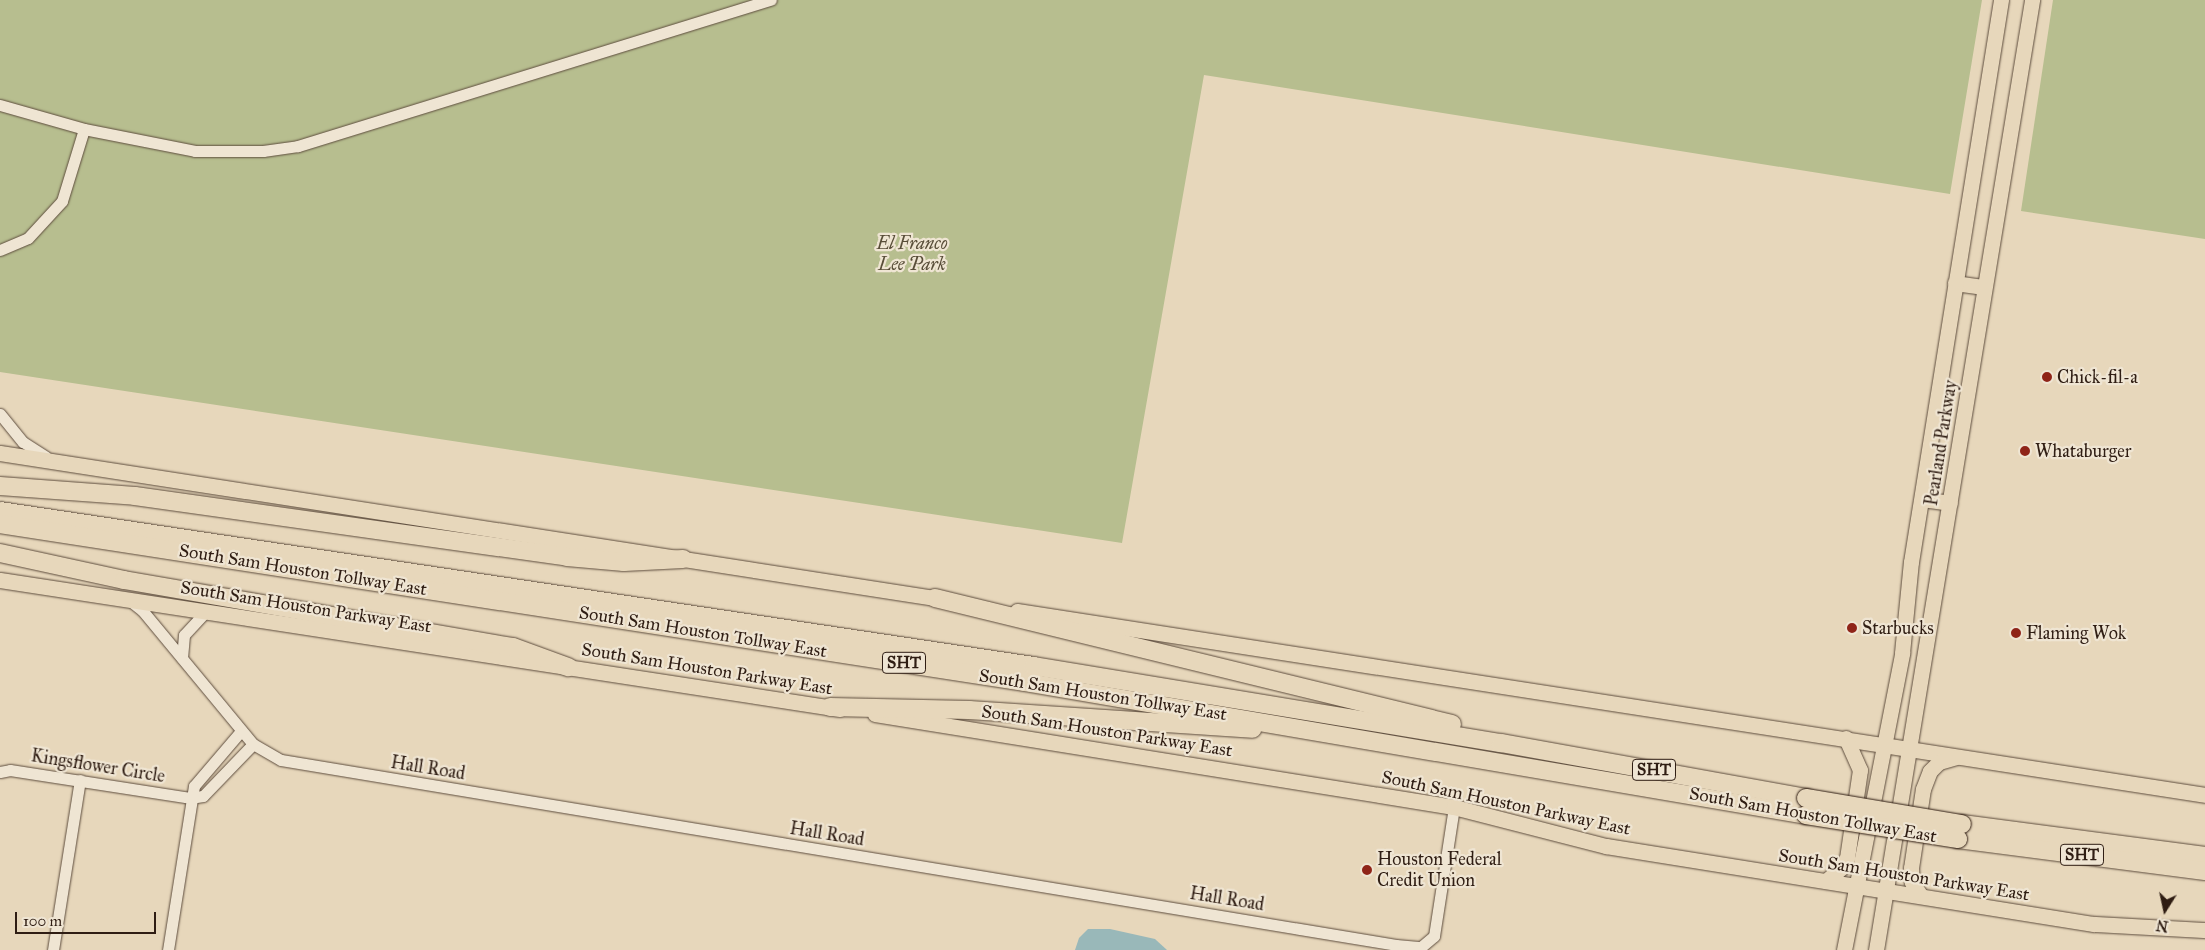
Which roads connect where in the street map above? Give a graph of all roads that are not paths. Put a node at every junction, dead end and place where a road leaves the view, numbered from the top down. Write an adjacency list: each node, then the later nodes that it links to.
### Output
1 (771, 0): 5 (street)
2 (2001, 0): 7 (main road, Pearland Parkway)
3 (2032, 0): 8 (main road, Pearland Parkway)
4 (0, 105): 5 (street)
5 (84, 129): 6 (street)
6 (0, 250)
7 (1955, 283): 8 (main road); 13 (main road, Pearland Parkway)
8 (1984, 288): 14 (main road, Pearland Parkway)
9 (0, 414): 11 (street)
10 (0, 453): 11 (main road)
11 (60, 462): 18 (main road)
12 (0, 486): 18 (highway)
13 (1922, 499): 14 (main road); 31 (main road, Pearland Parkway)
14 (1950, 503): 32 (main road, Pearland Parkway)
15 (0, 511): 29 (highway, South Sam Houston Tollway East / SHT)
16 (0, 524): 27 (highway, South Sam Houston Tollway East / SHT)
17 (0, 553): 24 (highway)
18 (683, 559): 20 (main road)
19 (0, 580): 21 (main road, South Sam Houston Parkway East)
20 (935, 598): 28 (main road); 29 (highway)
21 (128, 599): 22 (main road, South Sam Houston Parkway East); 23 (street, Hall Road)
22 (206, 611): 23 (street); 24 (main road, South Sam Houston Parkway East)
23 (182, 658): 26 (street, Hall Road)
24 (568, 667): 25 (main road, South Sam Houston Parkway East)
25 (830, 707): 27 (highway); 39 (main road, South Sam Houston Parkway East)
26 (241, 731): 30 (street, Hall Road); 37 (street)
27 (1337, 733): 38 (highway, South Sam Houston Tollway East / SHT)
28 (1846, 738): 31 (main road); 43 (main road)
29 (1501, 743): 38 (highway, South Sam Houston Tollway East / SHT)
30 (253, 744): 37 (street); 39 (street, Hall Road)
31 (1886, 745): 32 (main road); 44 (main road, Pearland Parkway)
32 (1911, 748): 33 (main road); 45 (main road, Pearland Parkway)
33 (1958, 757): 36 (main road); 46 (main road)
34 (0, 772): 35 (street, Kingsflower Circle)
35 (80, 780): 37 (street, Kingsflower Circle); 48 (street)
36 (2205, 795)
37 (190, 798): 49 (street)
38 (1806, 806): 40 (highway, South Sam Houston Tollway East / SHT, bridge)
39 (1454, 807): 43 (main road, South Sam Houston Parkway East)
40 (1960, 832): 41 (highway, South Sam Houston Tollway East / SHT); 42 (highway, South Sam Houston Tollway East / SHT)
41 (2205, 856)
42 (2205, 870)
43 (1826, 881): 44 (main road, South Sam Houston Parkway East)
44 (1856, 886): 45 (main road, South Sam Houston Parkway East); 50 (main road, Pearland Parkway)
45 (1885, 891): 46 (main road, South Sam Houston Parkway East); 51 (main road, Pearland Parkway)
46 (1921, 896): 47 (main road, South Sam Houston Parkway East)
47 (2205, 930)
48 (53, 950)
49 (168, 950)
50 (1844, 950)
51 (1876, 950)

